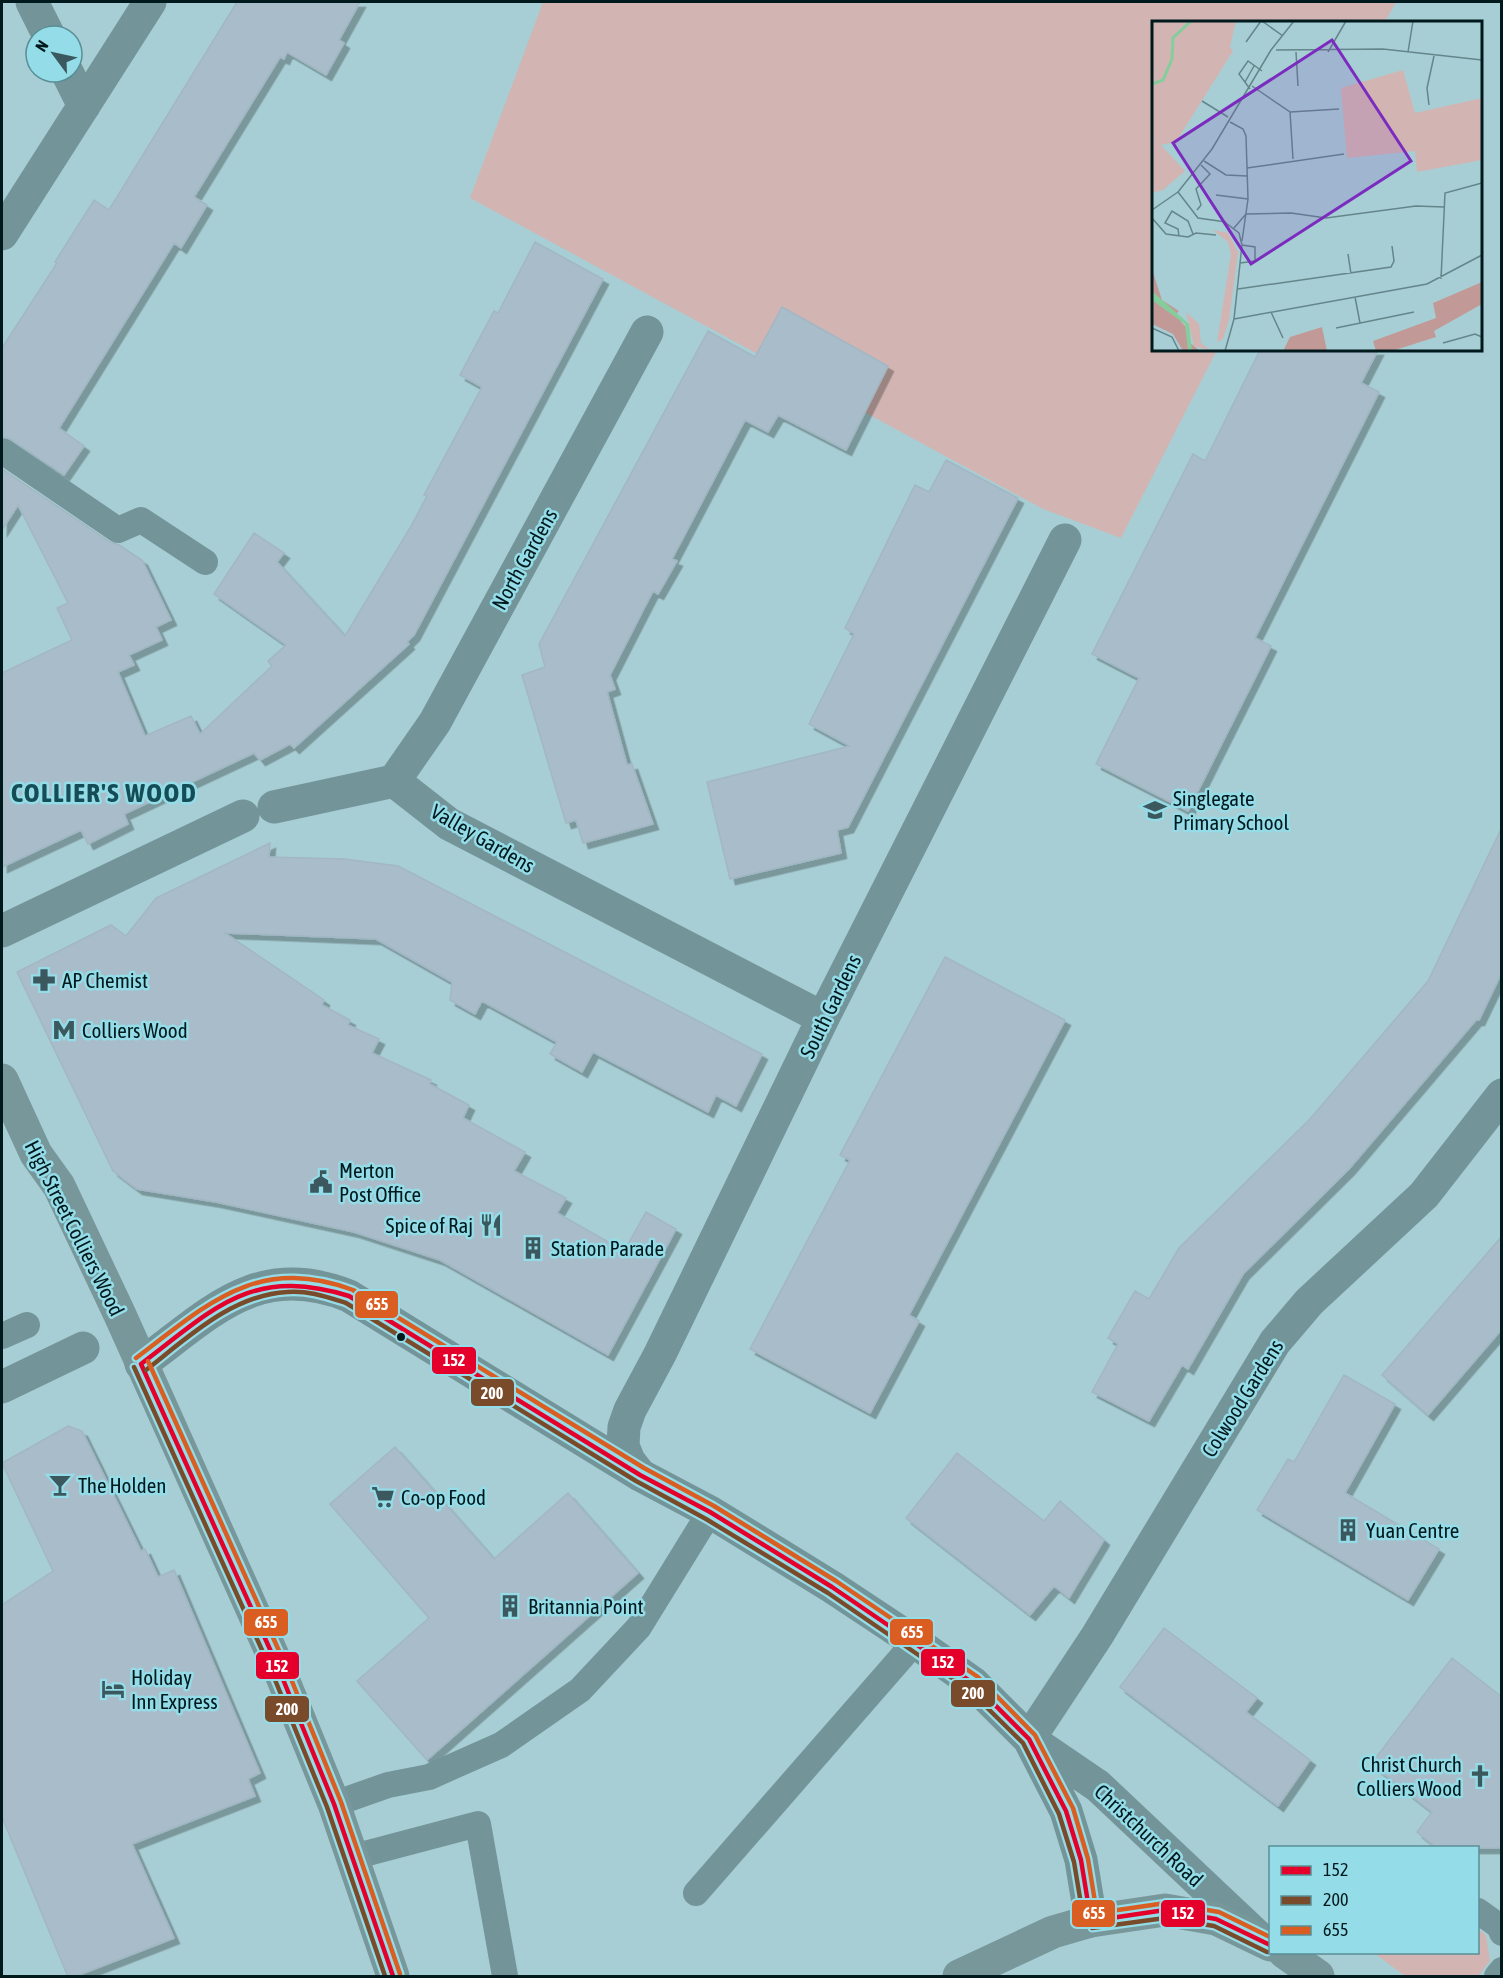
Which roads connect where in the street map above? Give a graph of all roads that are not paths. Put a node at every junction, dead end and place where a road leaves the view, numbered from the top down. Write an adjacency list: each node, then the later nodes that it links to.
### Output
1 (32, 2): 3 (street)
2 (150, 2): 5 (street)
3 (43, 24)
4 (73, 84): 5 (street)
5 (84, 106): 6 (street)
6 (2, 234)
7 (647, 332): 11 (street, North Gardens)
8 (2, 450): 10 (lane)
9 (1065, 540): 13 (street, South Gardens)
10 (205, 562)
11 (394, 781): 12 (street); 13 (street, Valley Gardens)
12 (2, 931)
13 (823, 1018): 21 (street, South Gardens)
14 (2, 1080): 19 (highway, High Street Colliers Wood)
15 (1502, 1095): 24 (street, Colwood Gardens)
16 (27, 1325): 17 (lane)
17 (2, 1336)
18 (83, 1348): 20 (street)
19 (141, 1364): 21 (street, Christchurch Road); 25 (highway, High Street Colliers Wood)
20 (2, 1387)
21 (640, 1475): 22 (street, Christchurch Road)
22 (710, 1512): 23 (street, Christchurch Road); 25 (lane)
23 (915, 1642): 24 (street, Christchurch Road); 27 (lane)
24 (1029, 1739): 29 (street, Christchurch Road); 31 (street, Christchurch Road)
25 (334, 1804): 26 (highway, High Street Colliers Wood)
26 (353, 1857): 36 (highway, High Street Colliers Wood); 37 (lane)
27 (696, 1893)
28 (1479, 1912): 30 (lane)
29 (1091, 1921): 32 (highway, Christchurch Road); 34 (highway)
30 (1502, 1933)
31 (1269, 1942)
32 (1269, 1945)
33 (1284, 1954): 39 (highway, Christchurch Road)
34 (986, 1969): 38 (highway)
35 (1502, 1970): 40 (lane)
36 (393, 1977)
37 (505, 1977)
38 (959, 1977)
39 (1318, 1977)
40 (1497, 1977)

